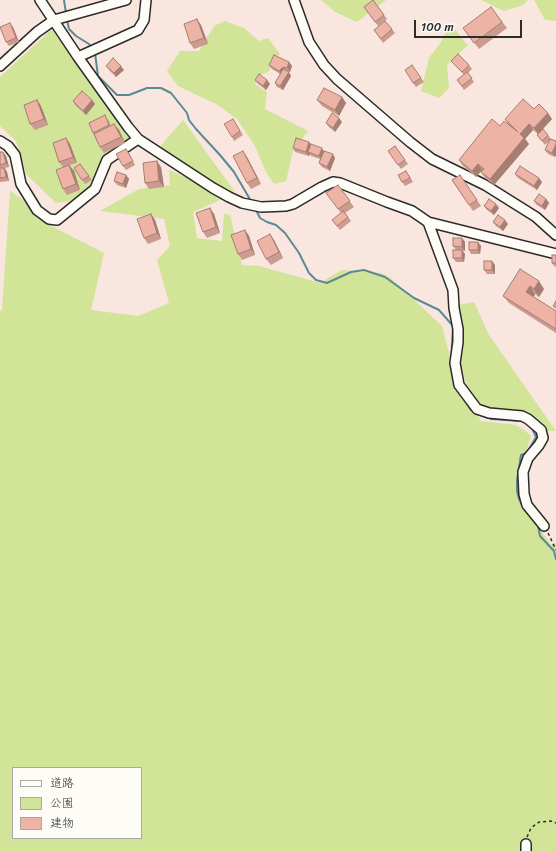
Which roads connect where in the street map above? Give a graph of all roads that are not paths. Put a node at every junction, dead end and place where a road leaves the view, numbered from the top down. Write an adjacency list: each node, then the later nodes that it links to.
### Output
1 (40, 0): 5 (street)
2 (126, 0): 5 (street)
3 (146, 0): 6 (street)
4 (294, 0): 11 (street)
5 (54, 20): 6 (street); 7 (street)
6 (78, 57): 8 (street)
7 (0, 66)
8 (138, 139): 9 (street); 10 (street)
9 (0, 141)
10 (428, 222): 12 (street); 13 (street)
11 (556, 236)
12 (556, 254)
13 (544, 526)

